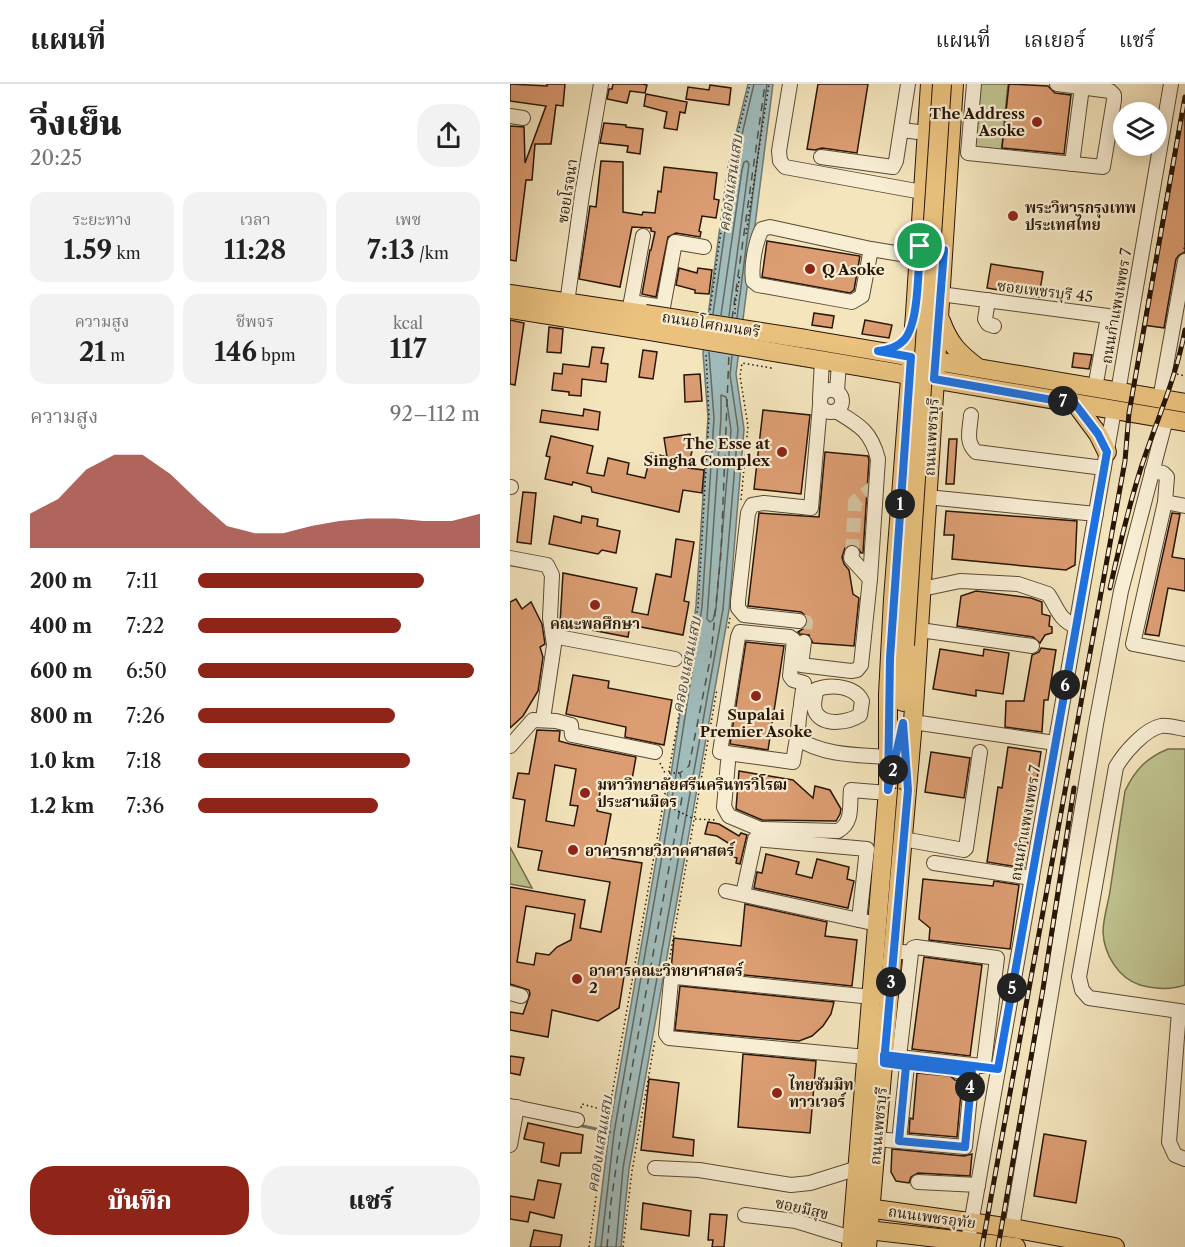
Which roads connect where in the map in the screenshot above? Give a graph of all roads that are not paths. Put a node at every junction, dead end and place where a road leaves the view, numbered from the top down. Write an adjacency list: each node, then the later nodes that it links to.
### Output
1 (601, 84): 26 (street, ซอยโรจนา)
2 (790, 84): 16 (street)
3 (908, 84): 12 (street)
4 (930, 84): 13 (main road, ถนนเพชรบุรี)
5 (942, 84): 77 (main road, ถนนเพชรบุรี, bridge)
6 (954, 84): 20 (main road, ถนนเพชรบุรี)
7 (975, 84): 8 (street); 15 (street)
8 (983, 84)
9 (1057, 84): 11 (street)
10 (1171, 84): 43 (street, ถนนกำแพงเพชร 7)
11 (1082, 87): 15 (street); 15 (street)
12 (902, 130): 13 (street); 14 (street)
13 (926, 133): 16 (main road, ถนนเพชรบุรี)
14 (821, 157)
15 (1072, 164)
16 (922, 192): 21 (main road, ถนนเพชรบุรี)
17 (643, 236): 28 (street)
18 (704, 246): 28 (street)
19 (871, 249): 19 (street); 21 (street)
20 (944, 250): 21 (main road); 24 (main road, ถนนเพชรบุรี)
21 (919, 251): 29 (main road, ถนนเพชรบุรี)
22 (1185, 261): 42 (street)
23 (510, 294): 26 (main road, ถนนอโศกมนตรี)
24 (940, 294): 25 (street, ซอยเพชรบุรี 45); 30 (main road, ถนนเพชรบุรี)
25 (987, 300): 31 (street); 40 (street, ซอยเพชรบุรี 45)
26 (567, 303): 28 (main road, ถนนอโศกมนตรี)
27 (510, 309): 28 (main road, ถนนอโศกมนตรี)
28 (637, 314): 33 (main road, ถนนอโศกมนตรี, bridge); 35 (main road, ถนนอโศกมนตรี, bridge)
29 (915, 314): 32 (main road, ถนนเพชรบุรี); 33 (main road)
30 (939, 317): 34 (main road, ถนนเพชรบุรี); 36 (main road)
31 (994, 326)
32 (911, 357): 33 (main road, ถนนอโศกมนตรี); 34 (main road, ถนนอโศกมนตรี); 37 (main road, ถนนเพชรบุรี)
33 (875, 360): 35 (main road, ถนนอโศกมนตรี); 37 (main road, ถนนอโศกมนตรี); 48 (main road)
34 (936, 360): 36 (main road, ถนนอโศกมนตรี); 38 (main road, ถนนเพชรบุรี)
35 (831, 361): 41 (street); 44 (street)
36 (978, 368): 40 (main road, ถนนอโศกมนตรี)
37 (909, 375): 38 (main road, ถนนอโศกมนตรี); 48 (main road, ถนนเพชรบุรี)
38 (934, 379): 39 (main road, ถนนอโศกมนตรี); 49 (main road, ถนนเพชรบุรี)
39 (991, 388): 46 (main road, ถนนอโศกมนตรี); 49 (main road)
40 (1095, 388): 43 (main road, ถนนอโศกมนตรี)
41 (837, 391): 44 (street); 47 (street)
42 (1160, 399): 43 (main road); 45 (main road)
43 (1116, 401): 46 (main road, ถนนอโศกมนตรี); 51 (main road); 53 (street, ถนนกำแพงเพชร 7)
44 (820, 402): 47 (street); 66 (street)
45 (1185, 403)
46 (1075, 404): 53 (main road)
47 (836, 411): 62 (street)
48 (907, 412): 55 (main road, ถนนเพชรบุรี)
49 (932, 413): 56 (main road, ถนนเพชรบุรี)
50 (971, 415): 53 (street)
51 (1166, 419): 52 (main road); 54 (street)
52 (1185, 422)
53 (1105, 460): 59 (street, ถนนกำแพงเพชร 7)
54 (1152, 471): 57 (street); 119 (street)
55 (901, 490): 56 (main road); 65 (main road, ถนนเพชรบุรี)
56 (927, 494): 59 (street); 63 (main road, ถนนเพชรบุรี)
57 (1165, 502): 58 (street); 72 (street)
58 (1185, 506)
59 (1095, 514): 67 (street, ถนนกำแพงเพชร 7)
60 (852, 553): 62 (street)
61 (510, 558): 69 (street)
62 (870, 579): 64 (street)
63 (921, 589): 67 (street); 68 (main road, ถนนเพชรบุรี)
64 (868, 597): 65 (street); 70 (street)
65 (893, 599): 84 (main road, ถนนเพชรบุรี)
66 (799, 621)
67 (1075, 626): 80 (street, ถนนกำแพงเพชร 7)
68 (920, 630): 71 (street); 77 (main road, ถนนเพชรบุรี)
69 (553, 636): 73 (street); 76 (street)
70 (804, 642)
71 (1032, 646)
72 (1185, 654)
73 (675, 659)
74 (816, 689): 75 (street)
75 (801, 703): 79 (street); 79 (street)
76 (543, 719): 81 (street); 82 (street)
77 (908, 722): 80 (street); 86 (main road, ถนนเพชรบุรี); 87 (main road, ถนนเพชรบุรี)
78 (1185, 729): 97 (street)
79 (797, 738): 84 (street)
80 (1055, 742): 89 (street, ถนนกำแพงเพชร 7)
81 (510, 746)
82 (655, 752)
83 (980, 752): 87 (street)
84 (889, 757): 86 (main road, ถนนเพชรบุรี)
85 (728, 762): 86 (street)
86 (887, 790): 92 (main road, ถนนเพชรบุรี)
87 (903, 839): 93 (main road, ถนนเพชรบุรี)
88 (934, 863): 89 (street)
89 (1032, 878): 95 (street, ถนนกำแพงเพชร 7)
90 (726, 891): 91 (street)
91 (743, 894): 92 (street); 92 (street)
92 (868, 922): 96 (main road, ถนนเพชรบุรี)
93 (902, 952): 94 (street); 98 (main road, ถนนเพชรบุรี)
94 (997, 958): 95 (street); 99 (street)
95 (1017, 961): 100 (street, ถนนกำแพงเพชร 7)
96 (872, 997): 98 (main road, ถนนเพชรบุรี); 98 (street)
97 (1182, 1012): 106 (street)
98 (888, 1060): 99 (street); 103 (main road, ถนนเพชรบุรี); 104 (street); 104 (street); 108 (main road, ถนนเพชรบุรี)
99 (978, 1067): 100 (street)
100 (998, 1069): 110 (street, ถนนกำแพงเพชร 7)
101 (515, 1110): 102 (street); 105 (street)
102 (578, 1120)
103 (876, 1139): 104 (street); 111 (main road, ถนนเพชรบุรี)
104 (899, 1141)
105 (510, 1145)
106 (1185, 1159)
107 (655, 1168): 108 (street)
108 (858, 1168): 111 (main road, ถนนเพชรบุรี)
109 (918, 1182): 110 (street)
110 (978, 1185): 114 (street, ถนนกำแพงเพชร 7)
111 (863, 1207): 112 (main road, ถนนเพชรอุทัย); 116 (main road, ถนนเพชรบุรี); 117 (main road, ถนนเพชรบุรี)
112 (908, 1214): 114 (main road, ถนนเพชรอุทัย); 115 (main road)
113 (745, 1215): 117 (street, ซอยมีสุข)
114 (970, 1232): 118 (main road, ถนนเพชรอุทัย); 119 (main road, ถนนเพชรอุทัย)
115 (908, 1234): 116 (main road, ถนนเพชรอุทัย); 118 (main road, ถนนเพชรอุทัย)
116 (868, 1239)
117 (851, 1242)
118 (934, 1242)
119 (1011, 1242): 120 (main road, ถนนเพชรอุทัย)
120 (1115, 1247)

